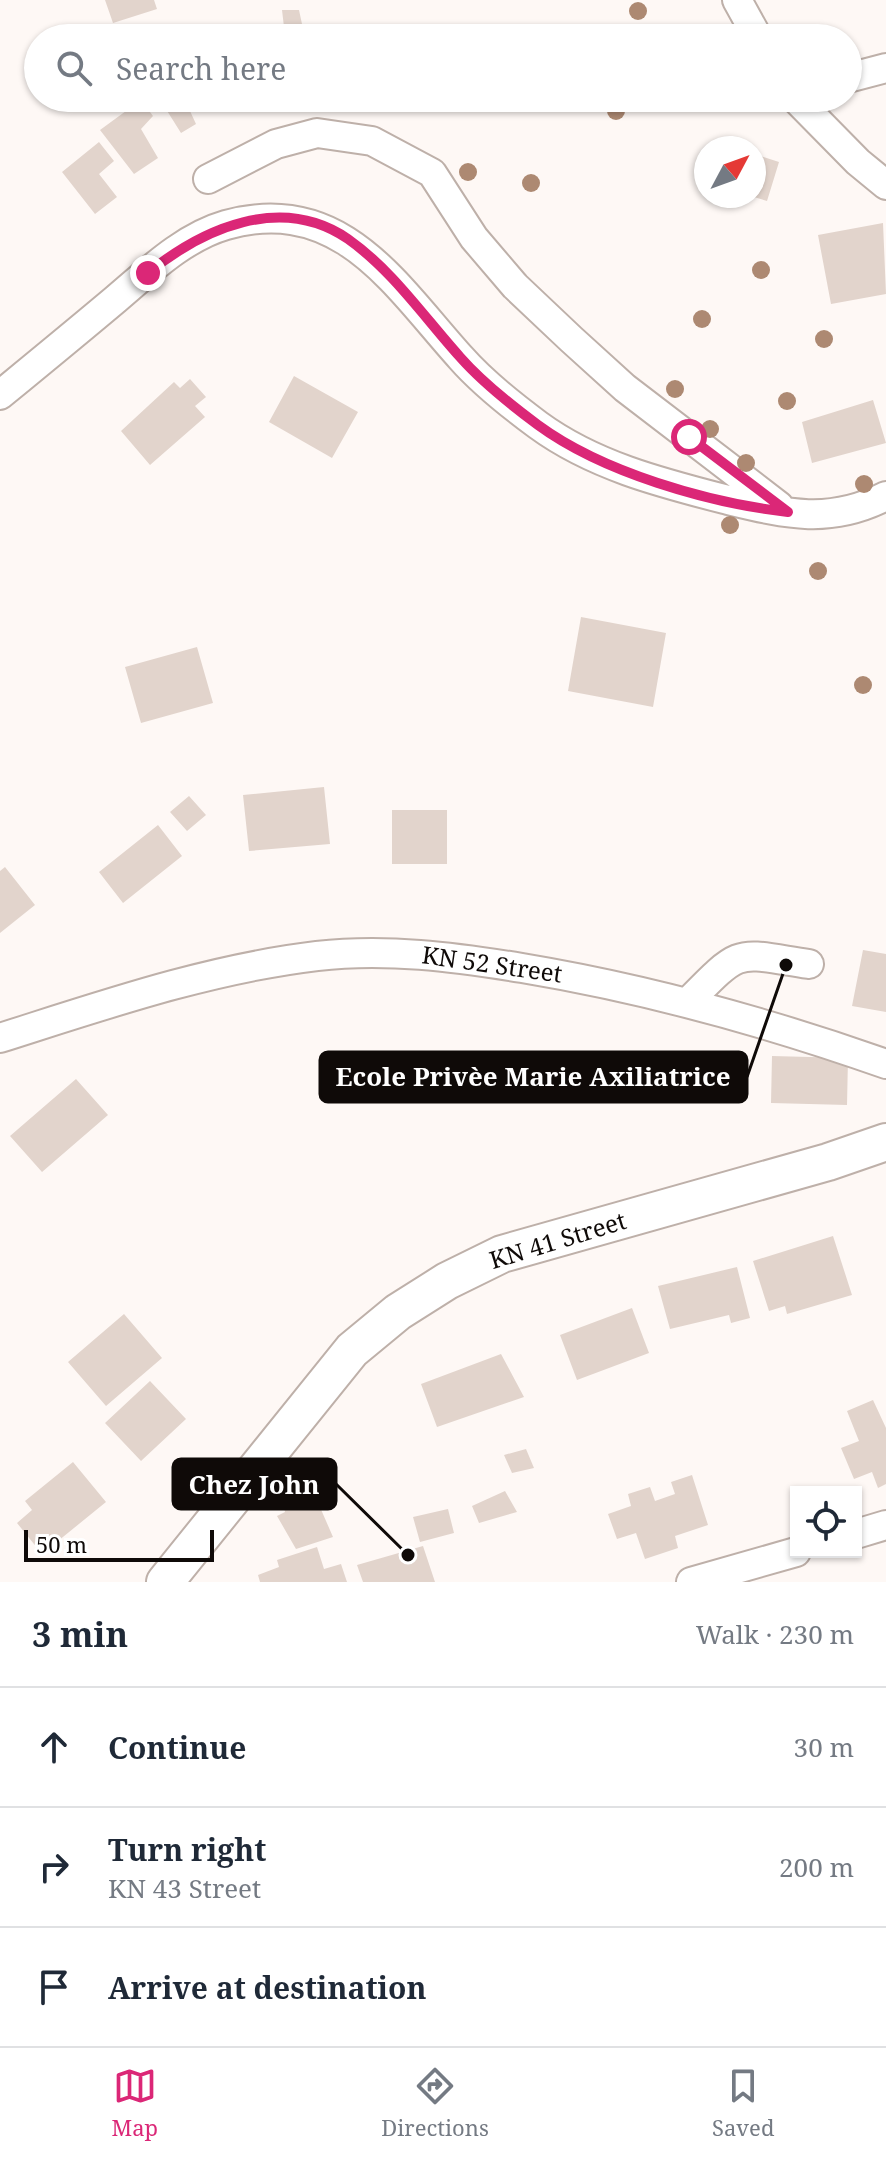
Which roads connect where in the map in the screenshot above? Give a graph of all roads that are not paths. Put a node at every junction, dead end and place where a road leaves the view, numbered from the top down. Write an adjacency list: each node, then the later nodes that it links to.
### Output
1 (737, 0): 2 (street)
2 (750, 24)
3 (886, 68): 4 (street)
4 (862, 74)
5 (809, 112): 7 (street)
6 (208, 179): 10 (street)
7 (886, 185)
8 (0, 395): 10 (street)
9 (886, 496): 10 (street)
10 (794, 519)
11 (809, 964): 12 (street)
12 (689, 1001): 13 (street, KN 52 Street); 14 (street, KN 52 Street)
13 (0, 1038)
14 (886, 1064)
15 (886, 1142): 19 (main road, KN 41 Street)
16 (886, 1525): 17 (street)
17 (862, 1532)
18 (790, 1554): 20 (street)
19 (165, 1582)
20 (691, 1582)

